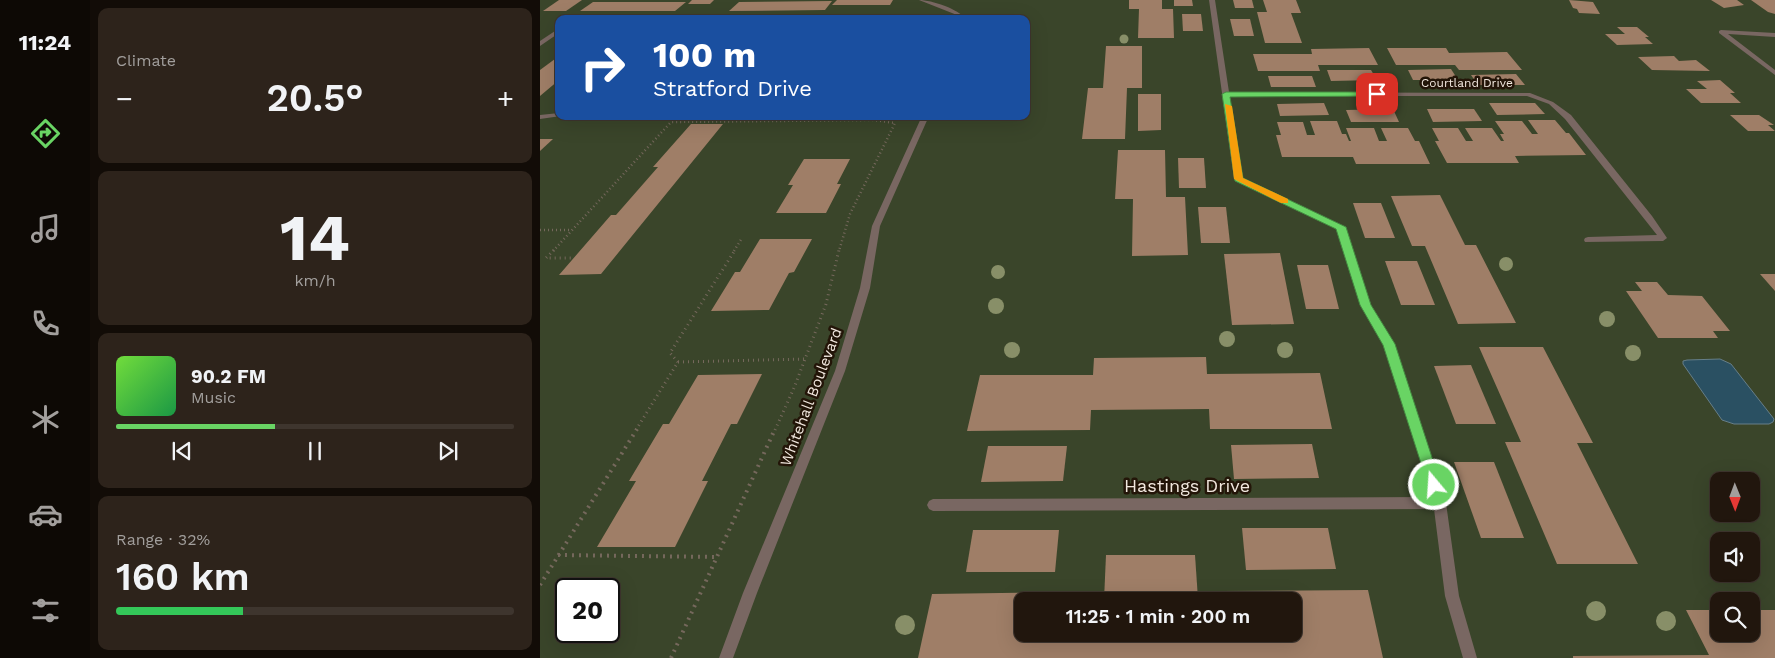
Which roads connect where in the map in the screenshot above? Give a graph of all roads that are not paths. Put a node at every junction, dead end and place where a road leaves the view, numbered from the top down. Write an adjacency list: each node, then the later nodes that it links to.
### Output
1 (922, 0): 3 (street)
2 (1212, 0): 8 (street)
3 (959, 15)
4 (555, 33): 6 (street)
5 (1775, 35): 7 (street)
6 (540, 44)
7 (1775, 73)
8 (1226, 94): 12 (street, Courtland Drive); 13 (street)
9 (555, 115): 10 (street)
10 (540, 117)
11 (924, 120): 15 (street, Whitehall Boulevard)
12 (1588, 240)
13 (1440, 502): 14 (street, Hastings Drive); 16 (street)
14 (933, 505)
15 (726, 658)
16 (1470, 658)

